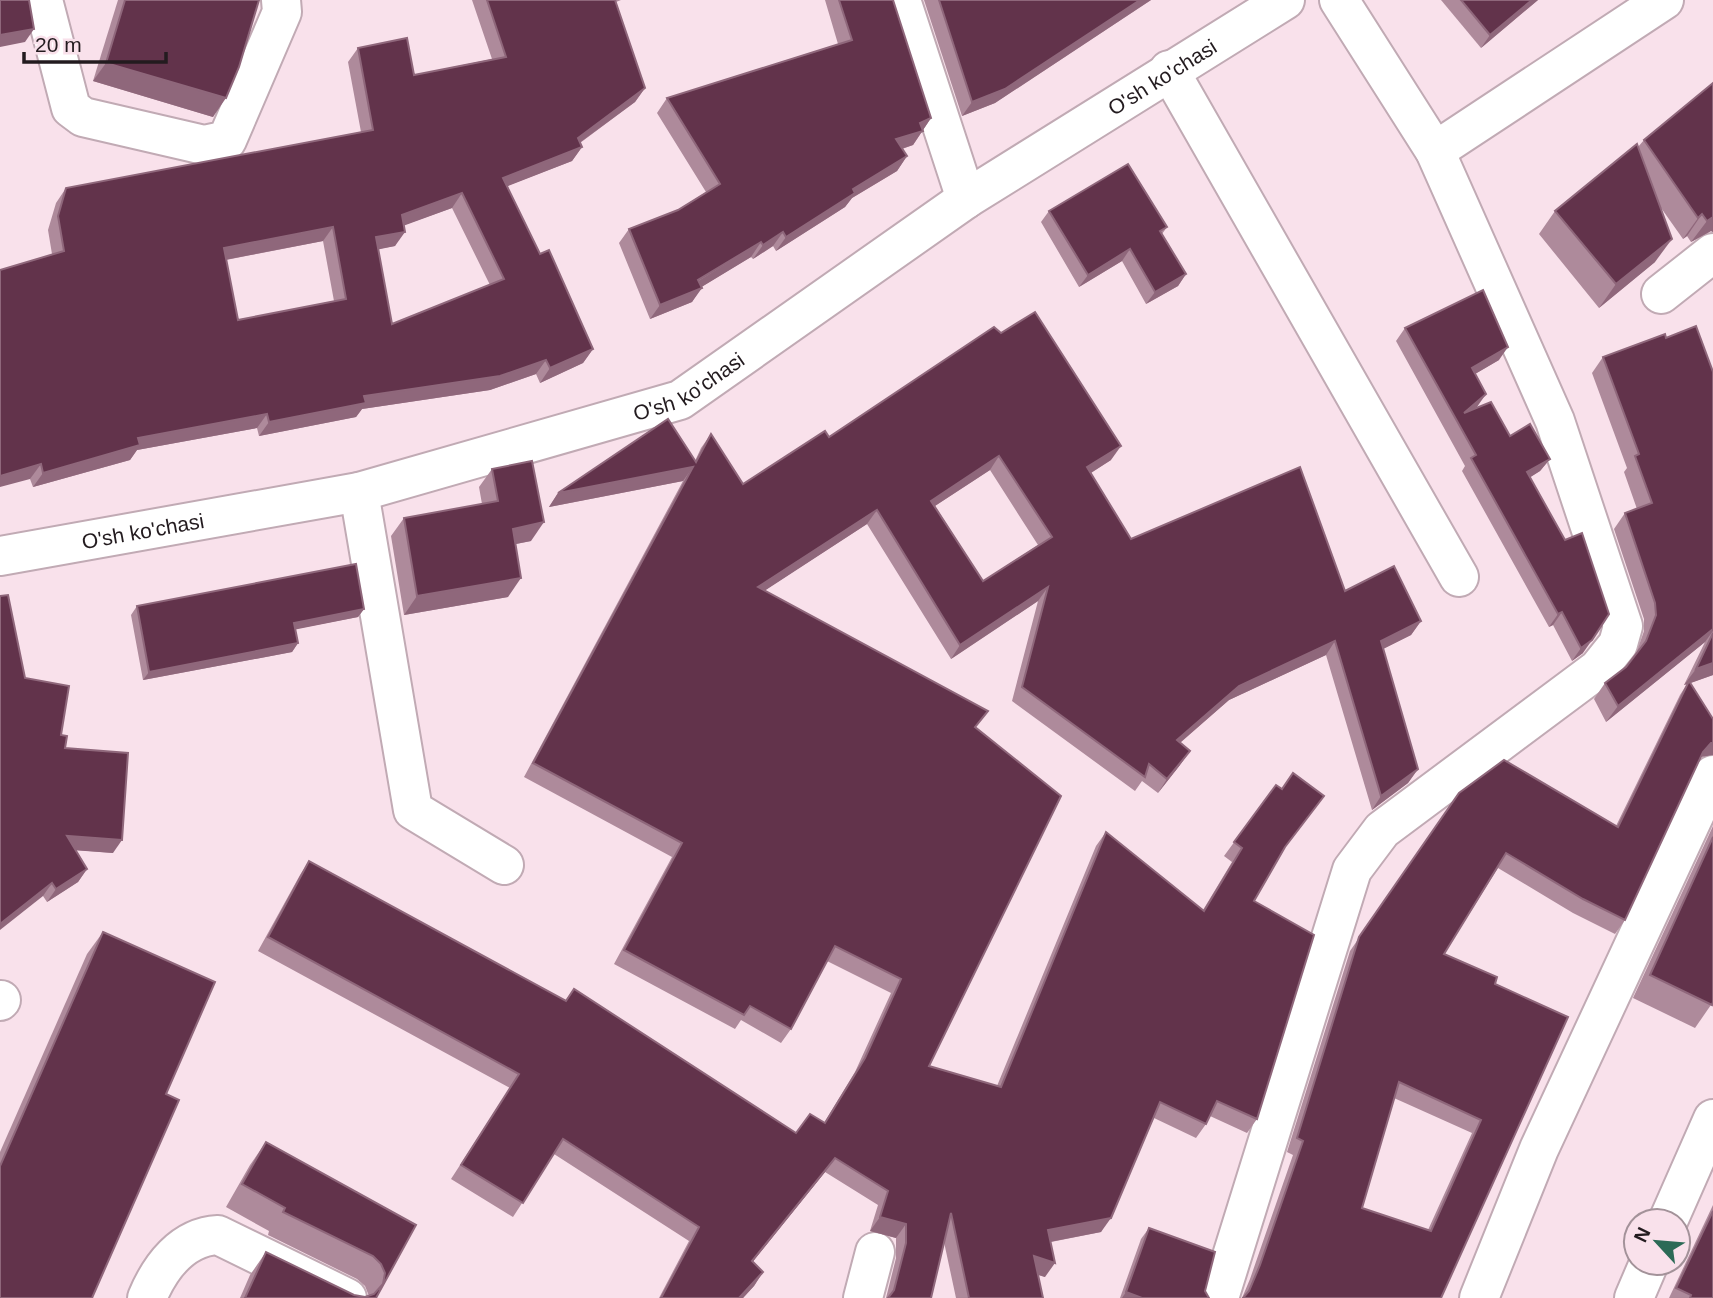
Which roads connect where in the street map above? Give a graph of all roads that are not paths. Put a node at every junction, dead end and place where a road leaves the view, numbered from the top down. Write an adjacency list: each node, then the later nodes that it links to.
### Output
1 (43, 0): 2 (street)
2 (281, 0)
3 (901, 0): 9 (street)
4 (1285, 0): 7 (street, O'sh ko'chasi)
5 (1339, 0): 8 (street)
6 (1664, 0): 8 (street)
7 (1169, 70): 9 (street, O'sh ko'chasi); 14 (street)
8 (1435, 151): 24 (street)
9 (966, 199): 12 (street, O'sh ko'chasi)
10 (1713, 253): 11 (street)
11 (1661, 294)
12 (359, 492): 13 (street, O'sh ko'chasi); 16 (street)
13 (0, 556)
14 (1459, 578)
15 (1713, 775): 25 (street)
16 (504, 865)
17 (1713, 1119): 18 (street)
18 (1674, 1207)
19 (876, 1252): 23 (street)
20 (1644, 1277): 26 (street)
21 (147, 1298): 22 (street)
22 (346, 1298)
23 (863, 1298)
24 (1219, 1298)
25 (1479, 1298)
26 (1634, 1298)

